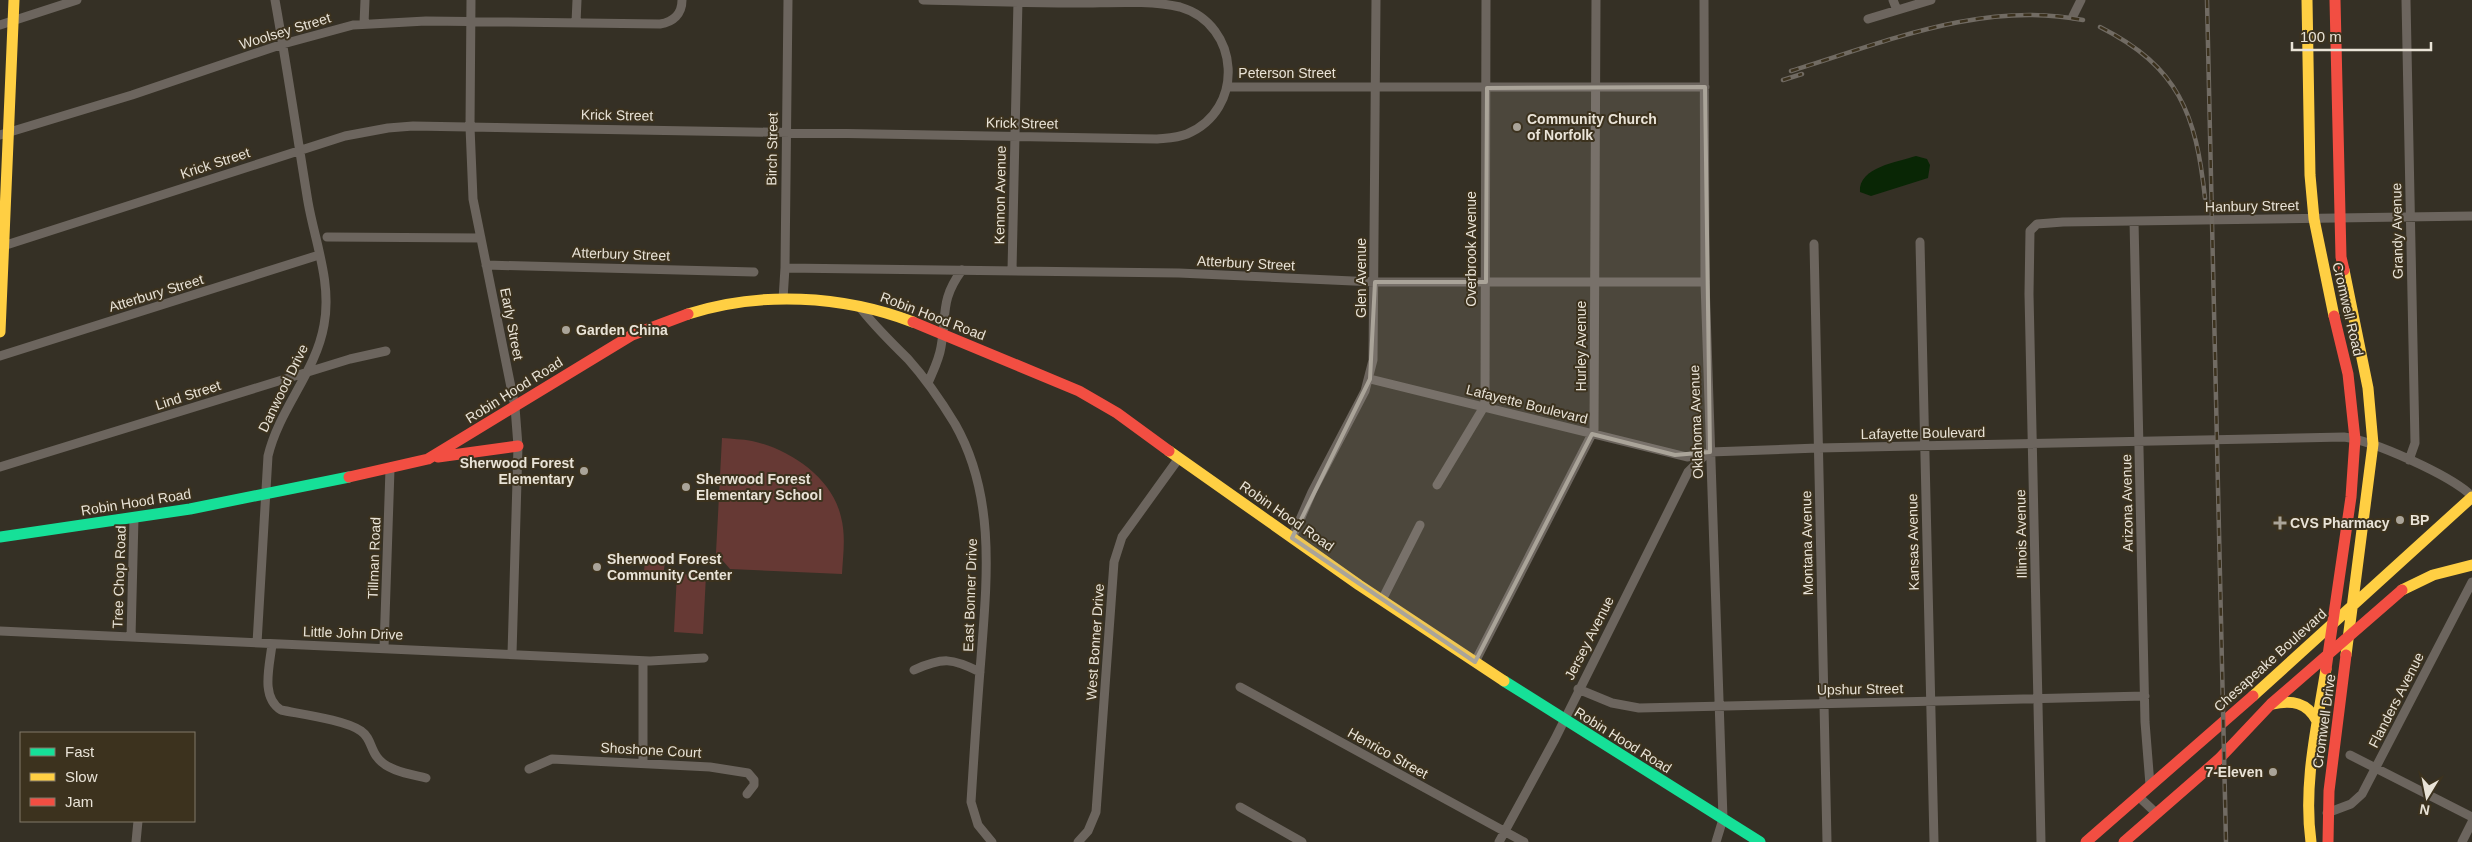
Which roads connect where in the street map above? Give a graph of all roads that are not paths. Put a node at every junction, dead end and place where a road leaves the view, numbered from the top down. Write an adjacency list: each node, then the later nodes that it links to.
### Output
1 (14, 0): 24 (street)
2 (77, 0): 24 (street)
3 (275, 0): 29 (street, Danwood Drive)
4 (365, 0): 27 (street)
5 (471, 0): 25 (street, Early Street)
6 (577, 0): 26 (street)
7 (682, 0): 26 (street, Woolsey Street)
8 (788, 0): 36 (street, Birch Street)
9 (923, 0): 20 (street, Peterson Street)
10 (1376, 0): 32 (street, Glen Avenue)
11 (1486, 0): 33 (street, Overbrook Avenue)
12 (1596, 0): 34 (street, Hurley Avenue)
13 (1704, 0): 31 (street, Oklahoma Avenue)
14 (1893, 0): 21 (street)
15 (1931, 0): 21 (street)
16 (2081, 0): 22 (street)
17 (2307, 0): 43 (street, Cromwell Road)
18 (2334, 0): 42 (street, Cromwell Road)
19 (2406, 0): 41 (street, Grandy Avenue)
20 (1018, 1): 30 (street, Peterson Street); 38 (street, Kennon Avenue)
21 (1897, 10): 23 (street)
22 (2073, 16)
23 (1868, 18)
24 (13, 20): 28 (street); 37 (street)
25 (471, 22): 26 (street, Woolsey Street); 27 (street, Woolsey Street); 35 (street, Early Street)
26 (576, 23)
27 (364, 24): 29 (street, Woolsey Street)
28 (0, 25)
29 (283, 44): 37 (street, Woolsey Street); 39 (street, Danwood Drive)
30 (1228, 86): 32 (street, Peterson Street); 38 (street, Krick Street)
31 (1705, 87): 34 (street, Peterson Street); 59 (street, Oklahoma Avenue)
32 (1376, 88): 33 (street, Peterson Street); 57 (street, Glen Avenue)
33 (1487, 88): 34 (street, Peterson Street); 58 (street, Overbrook Avenue)
34 (1596, 88): 60 (street, Hurley Avenue)
35 (470, 127): 36 (street, Krick Street); 39 (street, Krick Street); 47 (street, Early Street)
36 (786, 132): 38 (street, Krick Street); 53 (street, Birch Street)
37 (4, 134): 50 (street)
38 (1014, 136): 55 (street, Kennon Avenue)
39 (301, 150): 50 (street, Krick Street); 51 (street, Danwood Drive)
40 (2472, 216): 41 (street, Hanbury Street)
41 (2411, 217): 42 (street, Hanbury Street); 83 (street, Grandy Avenue)
42 (2339, 218): 43 (street, Hanbury Street); 76 (street, Cromwell Road)
43 (2314, 219): 44 (street, Hanbury Street); 73 (street, Cromwell Road)
44 (2134, 221): 45 (street, Hanbury Street); 74 (street, Arizona Avenue)
45 (2032, 227): 75 (street, Illinois Avenue)
46 (327, 237): 47 (street)
47 (481, 238): 52 (street, Early Street)
48 (1920, 242): 78 (street, Kansas Avenue)
49 (1814, 244): 79 (street, Montana Avenue)
50 (2, 246): 63 (street)
51 (319, 255): 66 (street, Atterbury Street); 67 (street, Danwood Drive)
52 (486, 264): 56 (street, Atterbury Street); 70 (street, Early Street)
53 (785, 268): 54 (street, Atterbury Street); 61 (street, Birch Street)
54 (962, 270): 55 (street, Atterbury Street); 64 (street)
55 (1012, 270): 57 (street, Atterbury Street)
56 (754, 272)
57 (1375, 282): 58 (street, Atterbury Street); 68 (street, Glen Avenue)
58 (1486, 282): 60 (street, Atterbury Street); 71 (street, Overbrook Avenue)
59 (1705, 282): 60 (street, Atterbury Street); 80 (street, Oklahoma Avenue)
60 (1595, 284): 72 (street, Hurley Avenue)
61 (783, 299): 62 (street, Robin Hood Road); 70 (street, Robin Hood Road)
62 (859, 306): 64 (street, Robin Hood Road); 69 (street, East Bonner Drive)
63 (0, 332)
64 (942, 334): 69 (street); 82 (street, Robin Hood Road)
65 (386, 351): 67 (street, Lind Street)
66 (0, 356)
67 (306, 372): 84 (street, Lind Street); 87 (street, Danwood Drive)
68 (1370, 379): 71 (street, Lafayette Boulevard); 92 (street, Glen Avenue)
69 (928, 383): 110 (street, East Bonner Drive)
70 (515, 407): 77 (street, Early Street); 81 (street, Robin Hood Road)
71 (1484, 408): 72 (street, Lafayette Boulevard); 86 (street)
72 (1592, 434): 80 (street, Lafayette Boulevard); 108 (street, Hurley Avenue)
73 (2355, 438): 74 (street, Lafayette Boulevard); 76 (street, Lafayette Boulevard); 97 (street, Cromwell Road)
74 (2140, 441): 75 (street, Lafayette Boulevard); 113 (street, Arizona Avenue)
75 (2032, 444): 78 (street, Lafayette Boulevard); 114 (street, Illinois Avenue)
76 (2373, 444): 83 (street, Lafayette Boulevard); 96 (street, Cromwell Road)
77 (518, 446): 81 (street); 105 (street, Early Street)
78 (1924, 447): 79 (street, Lafayette Boulevard); 115 (street, Kansas Avenue)
79 (1818, 448): 80 (street, Lafayette Boulevard); 116 (street, Montana Avenue)
80 (1710, 452): 112 (street, Jersey Avenue); 118 (street, Oklahoma Avenue)
81 (428, 458): 85 (street, Robin Hood Road)
82 (1179, 458): 92 (street, Robin Hood Road); 139 (street, West Bonner Drive)
83 (2409, 460): 88 (street, Lafayette Boulevard)
84 (0, 468)
85 (390, 469): 87 (street, Robin Hood Road); 103 (street, Tillman Road)
86 (1437, 485)
87 (264, 494): 89 (street, Robin Hood Road); 101 (street, Danwood Drive)
88 (2472, 496): 96 (street, Chesapeake Boulevard)
89 (134, 518): 91 (street, Robin Hood Road); 100 (street, Tree Chop Road)
90 (1420, 525): 95 (street)
91 (0, 537)
92 (1292, 538): 95 (street, Robin Hood Road)
93 (2472, 564): 99 (street)
94 (2472, 582): 123 (street, Flanders Avenue)
95 (1382, 600): 108 (street, Robin Hood Road)
96 (2353, 604): 97 (street, Chesapeake Boulevard); 99 (street, Cromwell Drive)
97 (2332, 624): 104 (street, Cromwell Drive); 126 (street, Chesapeake Boulevard)
98 (0, 631): 100 (street, Little John Drive)
99 (2351, 632): 104 (street); 131 (street, Cromwell Drive)
100 (130, 637): 101 (street, Little John Drive)
101 (257, 643): 102 (street, Little John Drive)
102 (272, 644): 103 (street, Little John Drive); 125 (street)
103 (384, 648): 105 (street, Little John Drive)
104 (2327, 653): 117 (street); 120 (street, Cromwell Drive)
105 (512, 654): 107 (street, Little John Drive)
106 (704, 658): 107 (street, Little John Drive)
107 (644, 661): 122 (street)
108 (1475, 662): 119 (street, Robin Hood Road)
109 (914, 670): 110 (street)
110 (980, 672): 138 (street)
111 (1240, 687): 136 (street, Henrico Street)
112 (1578, 689): 118 (street, Upshur Street); 119 (street, Jersey Avenue)
113 (2145, 696): 114 (street, Upshur Street); 126 (street, Arizona Avenue)
114 (2038, 698): 115 (street, Upshur Street); 147 (street, Illinois Avenue)
115 (1931, 701): 116 (street, Upshur Street); 146 (street, Kansas Avenue)
116 (1824, 703): 118 (street, Upshur Street); 145 (street, Montana Avenue)
117 (2271, 704): 120 (street); 130 (street)
118 (1719, 706): 133 (street, Oklahoma Avenue)
119 (1563, 720): 133 (street, Robin Hood Road); 136 (street, Jersey Avenue)
120 (2317, 721): 150 (street, Cromwell Drive)
121 (2350, 755): 123 (street)
122 (643, 763): 124 (street, Shoshone Court); 127 (street, Shoshone Court)
123 (2376, 768): 131 (street, Flanders Avenue); 132 (street)
124 (529, 769)
125 (426, 778)
126 (2150, 785): 128 (street, Chesapeake Boulevard)
127 (747, 794)
128 (2138, 796): 130 (street); 148 (street, Chesapeake Boulevard)
129 (1240, 807): 140 (street)
130 (2156, 813): 149 (street)
131 (2327, 813): 151 (street, Cromwell Drive)
132 (2472, 817)
133 (1723, 819): 143 (street, Oklahoma Avenue); 144 (street, Robin Hood Road)
134 (138, 822): 137 (street)
135 (2472, 822): 152 (street)
136 (1504, 832): 141 (street, Jersey Avenue); 142 (street, Henrico Street)
137 (136, 842)
138 (992, 842)
139 (1078, 842)
140 (1302, 842)
141 (1498, 842)
142 (1524, 842)
143 (1716, 842)
144 (1760, 842)
145 (1827, 842)
146 (1934, 842)
147 (2041, 842)
148 (2086, 842)
149 (2124, 842)
150 (2311, 842)
151 (2328, 842)
152 (2462, 842)

